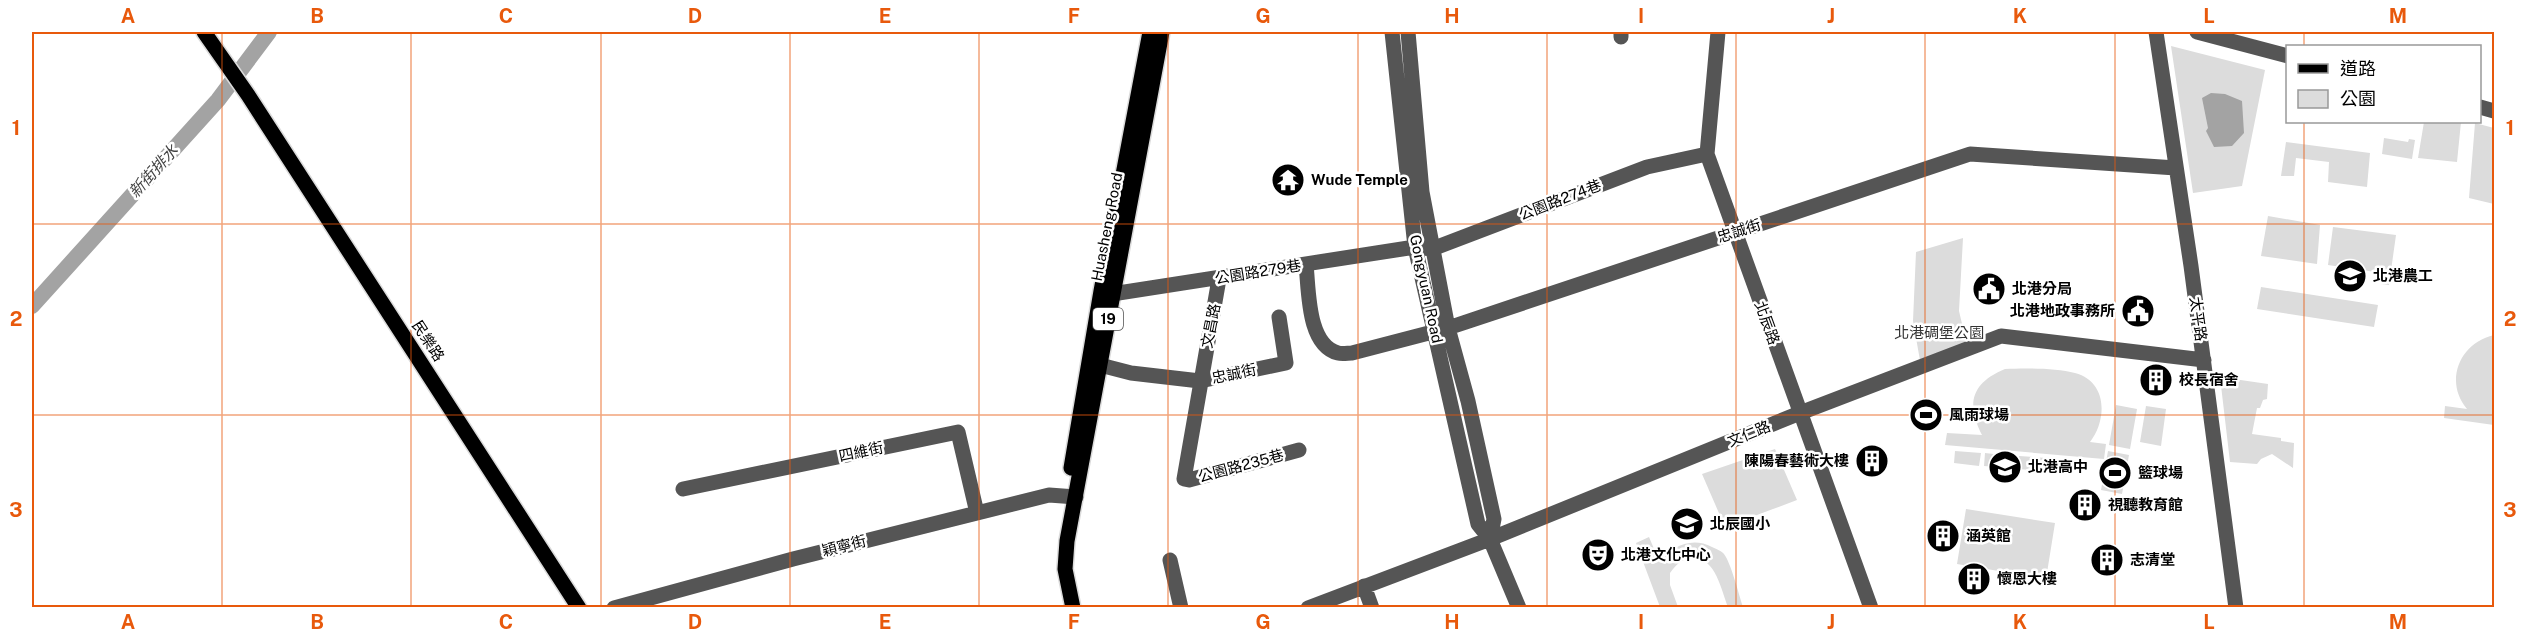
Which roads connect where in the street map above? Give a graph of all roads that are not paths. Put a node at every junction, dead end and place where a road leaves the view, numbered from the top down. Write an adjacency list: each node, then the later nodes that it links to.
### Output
1 (204, 32): 32 (main road, 民樂路)
2 (1150, 32): 17 (main road, Huasheng Road / 19)
3 (1162, 32): 17 (main road, Huasheng Road / 19)
4 (1392, 32): 13 (street, Gongyuan Road)
5 (1408, 32): 14 (street, Gongyuan Road)
6 (1718, 32): 10 (street, 北辰路)
7 (2156, 32): 11 (street, 太平路)
8 (2197, 32): 9 (street)
9 (2286, 55)
10 (1707, 154): 12 (street, 北辰路); 14 (street, 公園路274巷)
11 (2176, 168): 12 (street, 忠誠街); 20 (street, 太平路)
12 (1734, 232): 19 (street, 忠誠街); 23 (street, 北辰路)
13 (1415, 247): 14 (street, 公園路274巷); 15 (street, 公園路279巷); 19 (street, Gongyuan Road)
14 (1432, 249): 19 (street, Gongyuan Road)
15 (1306, 265): 16 (street, 公園路279巷); 19 (street, 忠誠街)
16 (1220, 279): 17 (street, 公園路279巷); 22 (street, 文昌路)
17 (1106, 292): 21 (main road, Huasheng Road / 19); 27 (main road, Huasheng Road / 19)
18 (1279, 317): 22 (street, 忠誠街)
19 (1441, 330): 29 (street, Gongyuan Road)
20 (2204, 360): 23 (street, 文仁路); 41 (street, 太平路)
21 (1100, 365): 22 (street, 忠誠街); 27 (main road, Huasheng Road / 19)
22 (1200, 381): 25 (street, 文昌路)
23 (1800, 413): 29 (street, 文仁路); 40 (street, 北辰路)
24 (1299, 450): 25 (street, 公園路235巷)
25 (1184, 479)
26 (683, 489): 28 (street, 四維街)
27 (1071, 496): 28 (street, 穎寧街); 34 (main road, Huasheng Road / 19); 35 (main road, Huasheng Road / 19)
28 (977, 513): 33 (street, 穎寧街)
29 (1490, 539): 31 (street, 文仁路); 39 (street, Gongyuan Road)
30 (1170, 560): 36 (street)
31 (1364, 586): 37 (street, 文仁路); 38 (street)
32 (579, 608)
33 (614, 608)
34 (1063, 608)
35 (1073, 608)
36 (1181, 608)
37 (1308, 608)
38 (1372, 608)
39 (1519, 608)
40 (1871, 608)
41 (2236, 608)

